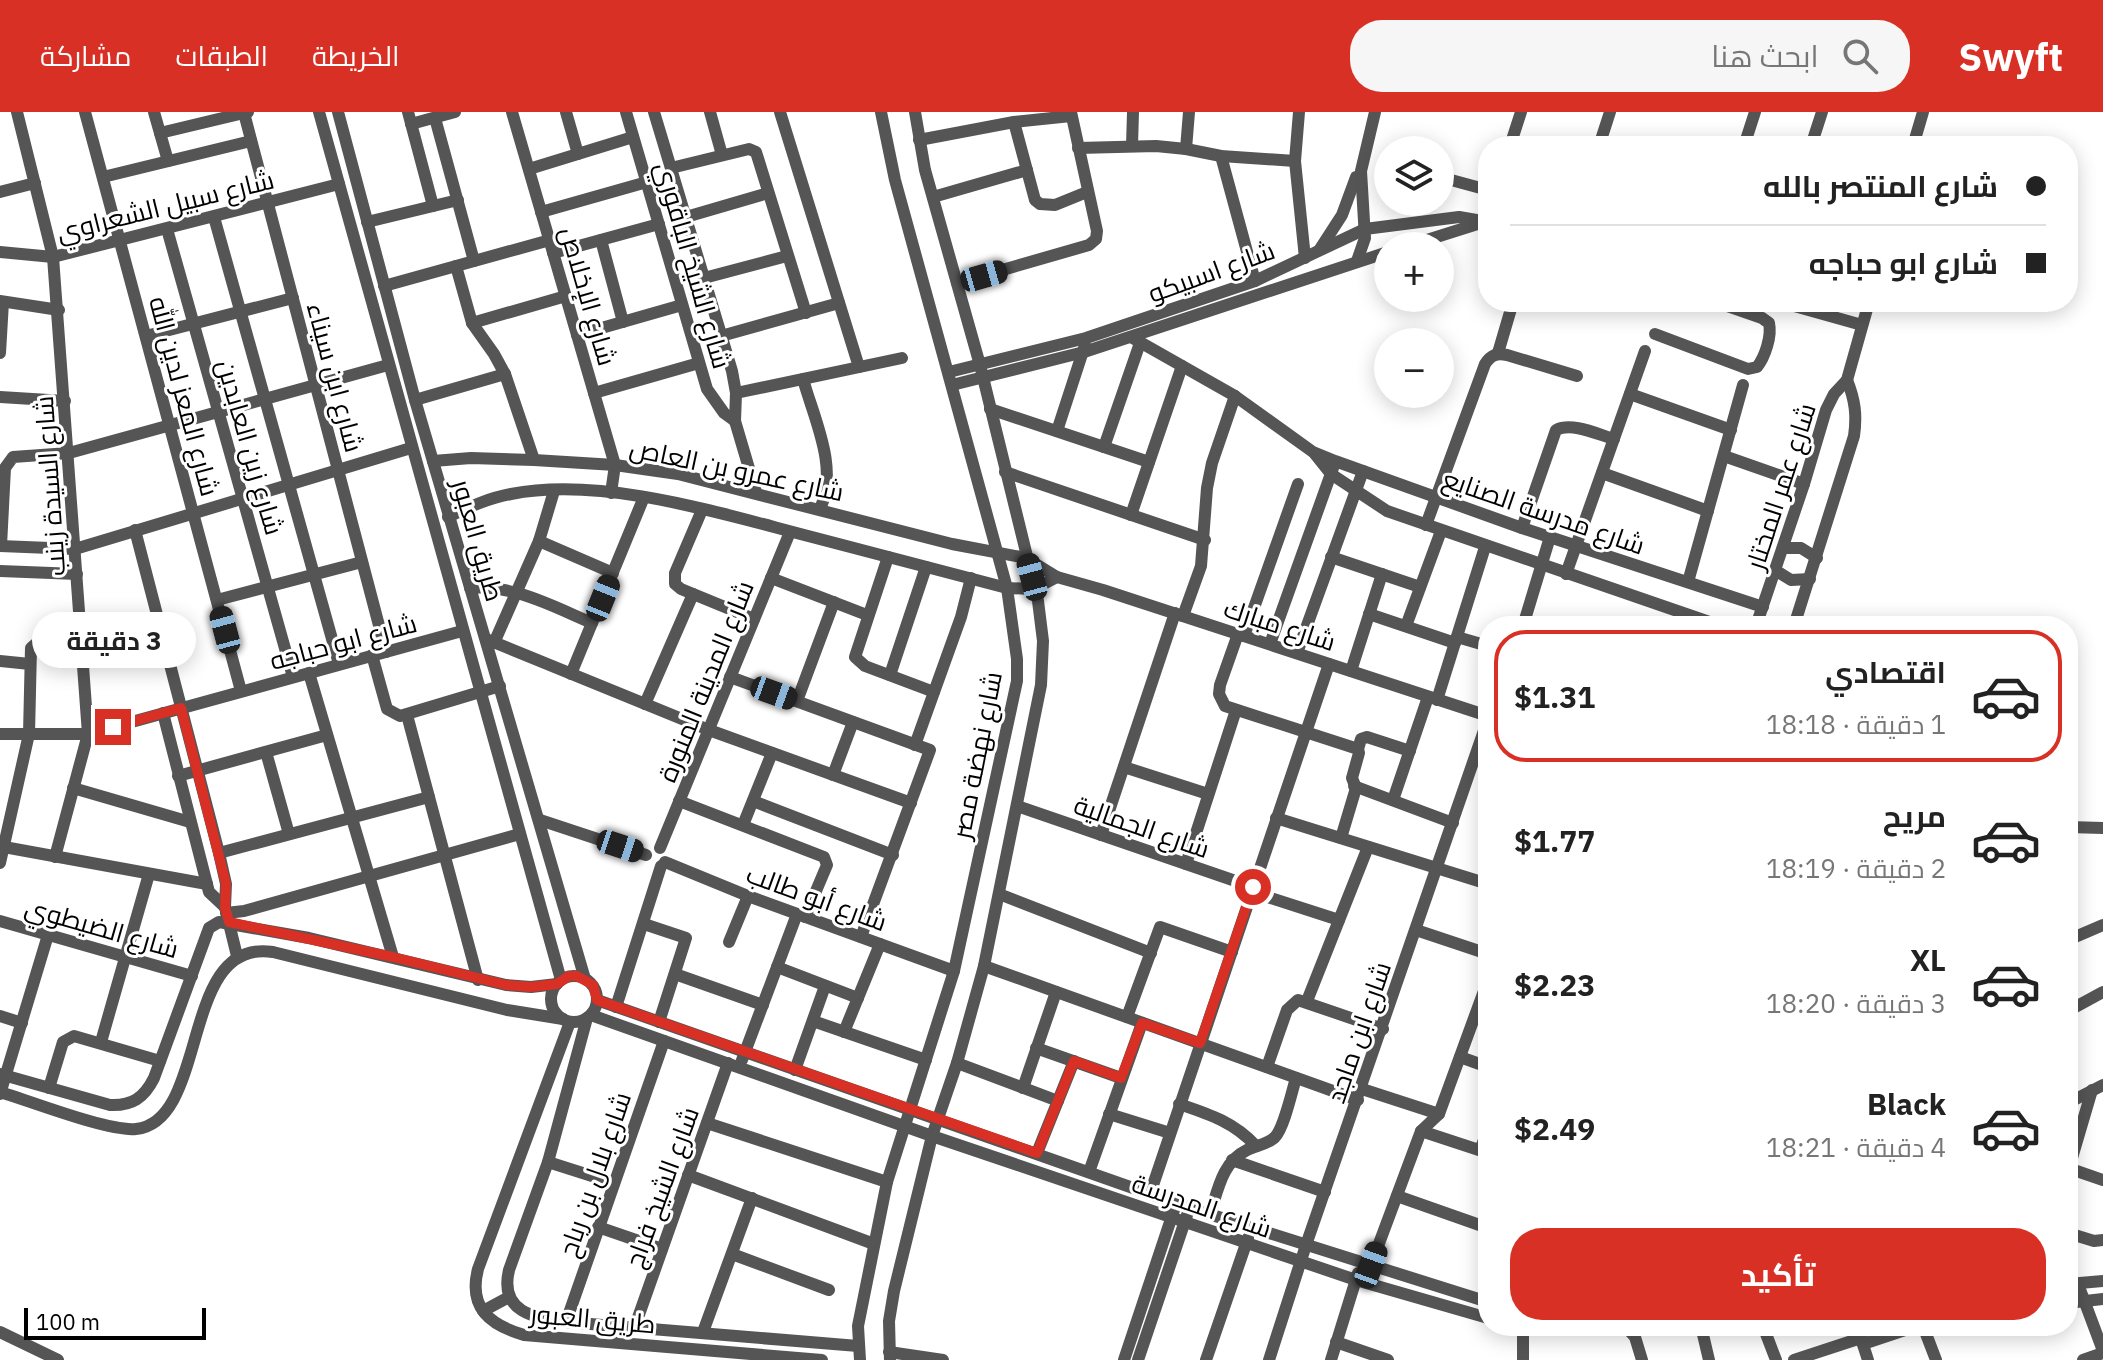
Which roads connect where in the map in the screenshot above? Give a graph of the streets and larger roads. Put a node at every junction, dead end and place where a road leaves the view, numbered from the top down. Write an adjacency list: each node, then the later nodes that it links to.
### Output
1 (17, 112): 53 (street, شارع السيدة زينب)
2 (85, 112): 50 (street, شارع المعز لدين الله)
3 (154, 112): 29 (street)
4 (246, 112): 29 (street); 37 (street, شارع ابن سيناء)
5 (319, 112): 54 (street, طريق العبور)
6 (338, 112): 67 (street, طريق العبور)
7 (455, 112): 27 (street)
8 (512, 112): 48 (street, شارع الإخلاص)
9 (566, 112): 41 (street)
10 (626, 112): 35 (street, شارع الشيخ الباقوري)
11 (654, 112): 47 (street, شارع الشيخ الباقوري)
12 (710, 112): 42 (street)
13 (780, 112): 92 (street)
14 (881, 112): 123 (street, شارع نهضة مصر)
15 (915, 112): 36 (street, شارع نهضة مصر)
16 (1133, 112): 38 (street)
17 (1189, 112): 40 (street)
18 (1299, 112): 46 (street)
19 (1375, 112): 44 (street)
20 (1521, 112): 30 (street)
21 (1610, 112): 31 (street)
22 (1755, 112): 32 (street)
23 (1822, 112): 33 (street)
24 (1923, 112): 34 (street)
25 (1071, 114): 28 (street); 39 (street)
26 (409, 118): 27 (street); 62 (street)
27 (435, 118): 60 (street)
28 (1014, 122): 36 (street); 49 (street)
29 (160, 133): 45 (street)
30 (1513, 136)
31 (1602, 136)
32 (1747, 136)
33 (1814, 136)
34 (1916, 136)
35 (633, 137): 41 (street); 52 (street, شارع الشيخ الباقوري)
36 (919, 140): 59 (street, شارع نهضة مصر)
37 (251, 141): 45 (street); 61 (street, شارع ابن سيناء)
38 (1132, 146): 39 (street); 40 (street)
39 (1078, 148): 57 (street)
40 (1186, 149): 43 (street)
41 (578, 154): 48 (street)
42 (722, 155): 47 (street); 58 (street)
43 (1221, 156): 46 (street); 86 (street)
44 (1362, 159): 71 (street); 76 (street)
45 (168, 161): 50 (street)
46 (1295, 161): 81 (street)
47 (671, 168): 65 (street, شارع الشيخ الباقوري)
48 (529, 169): 63 (street, شارع الإخلاص)
49 (1027, 170): 57 (street); 59 (street)
50 (103, 177): 74 (street, شارع المعز لدين الله)
51 (1454, 181): 55 (street)
52 (647, 182): 63 (street); 69 (street, شارع الشيخ الباقوري)
53 (35, 183): 56 (street); 80 (street, شارع السيدة زينب)
54 (339, 184): 61 (street, شارع سبيل الشعراوي); 116 (street, طريق العبور)
55 (1478, 187)
56 (0, 192)
57 (1087, 192): 87 (street)
58 (768, 193): 65 (street); 78 (street)
59 (933, 197): 87 (street, شارع نهضة مصر)
60 (458, 200): 62 (street); 82 (street)
61 (268, 203): 64 (street, شارع سبيل الشعراوي); 90 (street, شارع ابن سيناء)
62 (433, 206): 67 (street)
63 (541, 212): 75 (street, شارع الإخلاص)
64 (214, 217): 70 (street, شارع سبيل الشعراوي); 95 (street)
65 (686, 217): 85 (street, شارع الشيخ الباقوري)
66 (1478, 219): 71 (street, شارع اسبيكو)
67 (367, 222): 88 (street, طريق العبور)
68 (1478, 223): 72 (street, شارع اسبيكو)
69 (659, 224): 73 (street); 93 (street, شارع الشيخ الباقوري)
70 (167, 229): 74 (street, شارع سبيل الشعراوي); 102 (street, شارع زين العابدين)
71 (1365, 229): 76 (street, شارع اسبيكو); 83 (street)
72 (1451, 232)
73 (601, 240): 75 (street); 101 (street)
74 (121, 241): 80 (street, شارع سبيل الشعراوي); 107 (street, شارع المعز لدين الله)
75 (551, 247): 82 (street); 89 (street, شارع الإخلاص)
76 (1319, 250): 81 (street, شارع اسبيكو)
77 (0, 252): 80 (street, شارع سبيل الشعراوي)
78 (787, 256): 85 (street); 100 (street)
79 (1374, 256): 83 (street, شارع اسبيكو)
80 (53, 257): 94 (street, شارع السيدة زينب)
81 (1305, 258): 86 (street, شارع اسبيكو)
82 (474, 261): 84 (street)
83 (1357, 261): 109 (street, شارع اسبيكو)
84 (456, 266): 88 (street); 103 (street)
85 (704, 278): 108 (street, شارع الشيخ الباقوري)
86 (1255, 281): 110 (street, شارع اسبيكو)
87 (957, 283): 119 (street, شارع نهضة مصر)
88 (384, 286): 133 (street, طريق العبور)
89 (566, 296): 103 (street); 106 (street, شارع الإخلاص)
90 (293, 298): 95 (street); 125 (street, شارع ابن سيناء)
91 (2, 302): 94 (street); 112 (street)
92 (839, 303): 100 (street); 118 (street)
93 (682, 305): 101 (street); 115 (street, شارع الشيخ الباقوري)
94 (59, 310): 134 (street, شارع السيدة زينب)
95 (241, 311): 102 (street); 132 (street)
96 (1510, 312): 113 (street)
97 (1745, 312): 105 (street)
98 (1816, 312): 104 (street)
99 (1866, 312): 104 (street)
100 (806, 313): 108 (street)
101 (623, 322): 106 (street)
102 (194, 323): 107 (street); 136 (street, شارع زين العابدين)
103 (472, 323): 120 (street)
104 (1862, 325): 124 (street)
105 (1655, 334)
106 (577, 335): 127 (street, شارع الإخلاص)
107 (146, 336): 138 (street, شارع المعز لدين الله)
108 (721, 336): 128 (street, شارع الشيخ الباقوري)
109 (1136, 340): 110 (street, شارع اسبيكو); 117 (street, شارع مدرسة الصنايع); 142 (street)
110 (1085, 345): 119 (street, شارع اسبيكو); 140 (street)
111 (1645, 351): 129 (street)
112 (0, 353)
113 (1498, 353): 121 (street); 165 (street)
114 (902, 358): 118 (street)
115 (699, 363): 127 (street); 137 (street, شارع الشيخ الباقوري)
116 (388, 365): 125 (street); 143 (street, طريق العبور)
117 (1182, 366): 130 (street, شارع مدرسة الصنايع); 148 (street)
118 (859, 367): 122 (street)
119 (981, 371): 123 (street, شارع اسبيكو); 135 (street, شارع نهضة مصر)
120 (505, 374): 133 (street); 146 (street)
121 (1577, 376)
122 (803, 379): 128 (street); 166 (street)
123 (951, 379): 185 (street, شارع نهضة مصر)
124 (1847, 380): 158 (street, شارع عمر المختار); 189 (street, شارع عمر المختار)
125 (316, 385): 132 (street); 151 (street, شارع ابن سيناء)
126 (1743, 385): 139 (street)
127 (594, 393): 149 (street, شارع الإخلاص)
128 (736, 393): 137 (street, شارع الشيخ الباقوري)
129 (1630, 394): 139 (street); 141 (street)
130 (1235, 396): 150 (street, شارع مدرسة الصنايع); 178 (street)
131 (0, 397): 134 (street)
132 (265, 399): 136 (street); 156 (street)
133 (415, 400): 147 (street, طريق العبور)
134 (65, 401): 144 (street, شارع السيدة زينب)
135 (990, 409): 140 (street); 153 (street, شارع نهضة مصر)
136 (219, 412): 138 (street); 164 (street, شارع زين العابدين)
137 (735, 421): 161 (street, شارع الشيخ الباقوري)
138 (170, 425): 144 (street); 169 (street, شارع المعز لدين الله)
139 (1731, 430): 145 (street)
140 (1057, 431): 142 (street)
141 (1614, 439): 154 (street); 173 (street)
142 (1104, 447): 148 (street)
143 (411, 448): 151 (street); 225 (street, طريق العبور)
144 (69, 453): 155 (street); 184 (street, شارع السيدة زينب)
145 (1724, 456): 158 (street); 168 (street)
146 (534, 460): 147 (street, شارع عمرو بن العاص); 149 (street, شارع عمرو بن العاص)
147 (433, 461): 171 (street, طريق العبور)
148 (1149, 462): 170 (street)
149 (615, 465): 161 (street, شارع عمرو بن العاص); 162 (street, شارع الإخلاص)
150 (1333, 468): 152 (street, شارع مدرسة الصنايع); 160 (street, شارع مدرسة الصنايع); 230 (street)
151 (338, 469): 156 (street); 190 (street, شارع ابن سيناء)
152 (1363, 471): 160 (street); 165 (street, شارع مدرسة الصنايع)
153 (1005, 472): 170 (street); 188 (street, شارع نهضة مصر)
154 (1602, 473): 168 (street); 181 (street)
155 (2, 479): 180 (street)
156 (289, 484): 164 (street); 197 (street)
157 (1298, 484): 226 (street)
158 (1804, 484): 183 (street, شارع عمر المختار)
159 (554, 491): 162 (street, شارع عمرو بن العاص); 171 (street, شارع عمرو بن العاص); 179 (street)
160 (1354, 491): 172 (street, شارع مدرسة الصنايع); 187 (street)
161 (756, 492): 166 (street, شارع عمرو بن العاص)
162 (611, 493): 163 (street, شارع عمرو بن العاص)
163 (644, 497): 167 (street, شارع عمرو بن العاص); 195 (street)
164 (243, 498): 169 (street); 205 (street, شارع زين العابدين)
165 (1436, 498): 172 (street); 173 (street, شارع مدرسة الصنايع)
166 (820, 509): 185 (street, شارع عمرو بن العاص)
167 (702, 510): 176 (street, شارع عمرو بن العاص); 211 (street)
168 (1708, 511): 204 (street)
169 (193, 512): 174 (street); 212 (street, شارع المعز لدين الله)
170 (1131, 515): 178 (street)
171 (448, 517): 207 (street, طريق العبور)
172 (1426, 525): 175 (street, شارع مدرسة الصنايع)
173 (1522, 528): 177 (street, شارع مدرسة الصنايع)
174 (135, 530): 184 (street); 252 (street)
175 (1441, 531): 182 (street, شارع مدرسة الصنايع); 206 (street)
176 (790, 532): 186 (street, شارع عمرو بن العاص); 201 (street, شارع المدينة المنورة)
177 (1550, 537): 181 (street, شارع مدرسة الصنايع); 191 (street)
178 (1205, 540): 215 (street)
179 (539, 541): 195 (street); 210 (street)
180 (1, 546): 184 (street)
181 (1576, 546): 199 (street); 204 (street, شارع مدرسة الصنايع)
182 (1485, 547): 191 (street, شارع مدرسة الصنايع); 228 (street)
183 (1783, 548): 189 (street); 193 (street, شارع عمر المختار)
184 (75, 549): 196 (street, شارع السيدة زينب)
185 (998, 553): 188 (street, شارع عمرو بن العاص); 208 (street, شارع نهضة مصر)
186 (888, 557): 192 (street, شارع عمرو بن العاص); 217 (street)
187 (1331, 557): 198 (street); 233 (street)
188 (1026, 558): 200 (street, شارع مبارك); 209 (street, شارع نهضة مصر)
189 (1817, 558): 203 (street, شارع عمر المختار)
190 (362, 562): 197 (street); 232 (street, شارع ابن سيناء)
191 (1541, 566): 199 (street, شارع مدرسة الصنايع); 218 (street)
192 (926, 567): 202 (street, شارع عمرو بن العاص); 242 (street)
193 (1775, 570): 203 (street); 214 (street, شارع عمر المختار)
194 (0, 571): 196 (street)
195 (613, 573): 223 (street)
196 (77, 574): 227 (street, شارع السيدة زينب)
197 (314, 574): 205 (street); 237 (street)
198 (1382, 574): 206 (street); 216 (street)
199 (1566, 574): 219 (street, شارع مدرسة الصنايع)
200 (1057, 577): 209 (street); 215 (street, شارع مبارك)
201 (771, 578): 213 (street); 222 (street, شارع المدينة المنورة)
202 (971, 578): 208 (street, شارع عمرو بن العاص); 248 (street)
203 (1810, 579): 221 (street, شارع عمر المختار)
204 (1688, 582): 214 (street, شارع مدرسة الصنايع)
205 (268, 586): 212 (street); 243 (street, شارع زين العابدين)
206 (1420, 587): 224 (street)
207 (470, 588): 210 (street); 229 (street, طريق العبور)
208 (1007, 588): 209 (street, شارع عمرو بن العاص); 334 (street, شارع نهضة مصر)
209 (1034, 589): 282 (street, شارع نهضة مصر)
210 (515, 592): 223 (street); 229 (street)
211 (693, 594): 222 (street); 251 (street)
212 (217, 600): 246 (street, شارع المعز لدين الله)
213 (834, 602): 217 (street); 250 (street)
214 (1763, 607): 220 (street, شارع عمر المختار)
215 (1179, 614): 226 (street, شارع مبارك); 270 (street)
216 (1369, 614): 224 (street); 239 (street)
217 (867, 615): 242 (street)
218 (1526, 616)
219 (1674, 616)
220 (1760, 616)
221 (1797, 616)
222 (754, 619): 244 (street, شارع المدينة المنورة)
223 (592, 623): 241 (street)
224 (1406, 626): 228 (street)
225 (462, 631): 232 (street, شارع ابو حباجه); 247 (street, طريق العبور)
226 (1241, 635): 230 (street, شارع مبارك); 253 (street)
227 (81, 639): 236 (street); 262 (street, شارع السيدة زينب)
228 (1456, 640): 231 (street); 249 (street)
229 (490, 641): 241 (street); 245 (street, طريق العبور)
230 (1270, 644): 233 (street, شارع مبارك)
231 (1478, 644)
232 (386, 652): 234 (street, شارع ابو حباجه)
233 (1297, 653): 238 (street, شارع مبارك)
234 (372, 655): 237 (street, شارع ابو حباجه); 256 (street)
235 (0, 661): 236 (street)
236 (30, 664): 261 (street)
237 (339, 664): 240 (street, شارع ابو حباجه)
238 (1329, 664): 239 (street, شارع مبارك); 259 (street)
239 (1351, 671): 249 (street, شارع مبارك)
240 (309, 673): 243 (street, شارع ابو حباجه); 263 (street)
241 (571, 674): 251 (street)
242 (890, 675): 248 (street)
243 (293, 677): 246 (street, شارع ابو حباجه)
244 (730, 677): 250 (street); 258 (street, شارع المدينة المنورة)
245 (500, 686): 247 (street); 285 (street, طريق العبور)
246 (241, 691): 252 (street, شارع ابو حباجه)
247 (479, 692): 256 (street); 292 (street, طريق العبور)
248 (934, 692): 264 (street)
249 (1433, 698): 255 (street, شارع مبارك); 267 (street)
250 (797, 701): 257 (street)
251 (645, 704): 258 (street)
252 (181, 708): 254 (street, شارع ابو حباجه); 271 (street)
253 (1236, 710): 259 (street); 276 (street)
254 (163, 713): 262 (street, شارع ابو حباجه); 273 (street)
255 (1478, 714)
256 (407, 715): 277 (street)
257 (853, 722): 264 (street); 272 (street)
258 (709, 730): 269 (street); 279 (street, شارع المدينة المنورة)
259 (1306, 732): 266 (street); 284 (street)
260 (0, 734): 261 (street, شارع ابو حباجه)
261 (29, 734): 262 (street, شارع ابو حباجه); 295 (street)
262 (88, 734): 275 (street, شارع السيدة زينب)
263 (327, 735): 268 (street); 283 (street)
264 (915, 745): 281 (street)
265 (1478, 748): 287 (street, شارع ابن ماجد)
266 (1358, 749): 267 (street); 274 (street)
267 (1410, 751): 278 (street)
268 (266, 752): 271 (street); 291 (street)
269 (772, 753): 272 (street); 280 (street)
270 (1124, 767): 276 (street); 293 (street)
271 (197, 771): 273 (street); 298 (street)
272 (833, 775): 281 (street)
273 (178, 776): 286 (street)
274 (1354, 786): 278 (street); 294 (street)
275 (73, 788): 286 (street); 302 (street, شارع السيدة زينب)
276 (1208, 794): 305 (street)
277 (429, 797): 283 (street); 299 (street)
278 (1393, 800): 287 (street)
279 (679, 801): 288 (street); 297 (street, شارع المدينة المنورة)
280 (753, 801): 288 (street); 301 (street)
281 (911, 803): 301 (street)
282 (1017, 806): 293 (street, شارع الجمالية); 312 (street, شارع نهضة مصر)
283 (352, 817): 291 (street); 308 (street)
284 (1276, 818): 294 (street); 311 (street)
285 (540, 820): 300 (street); 337 (street, طريق العبور)
286 (190, 822): 310 (street)
287 (1453, 823): 306 (street, شارع ابن ماجد)
288 (743, 825): 315 (street, شارع الشيخ فراج)
289 (2078, 827): 290 (street)
290 (2103, 828)
291 (289, 834): 298 (street)
292 (520, 834): 299 (street); 339 (street, طريق العبور)
293 (1101, 835): 305 (street, شارع الجمالية)
294 (1341, 838): 296 (street)
295 (4, 847): 302 (street); 303 (street)
296 (1368, 847): 306 (street); 316 (street)
297 (660, 848): 300 (street); 304 (street)
298 (219, 853): 314 (street)
299 (445, 855): 308 (street); 338 (street)
300 (646, 855): 304 (street)
301 (893, 855): 323 (street)
302 (55, 857): 307 (street)
303 (0, 863)
304 (663, 864): 313 (street, شارع أبو طالب); 318 (street)
305 (1186, 864): 311 (street, شارع الجمالية)
306 (1437, 868): 309 (street); 320 (street, شارع ابن ماجد)
307 (149, 874): 310 (street); 330 (street)
308 (369, 876): 314 (street); 331 (street)
309 (1478, 881)
310 (207, 884): 314 (street)
311 (1253, 889): 316 (street, شارع الجمالية); 327 (street)
312 (999, 894): 328 (street); 332 (street, شارع نهضة مصر)
313 (748, 896): 315 (street, شارع أبو طالب); 324 (street)
314 (227, 914): 329 (street); 331 (street); 336 (street)
315 (801, 915): 323 (street, شارع أبو طالب); 333 (street, شارع الشيخ فراج)
316 (1339, 920): 345 (street)
317 (0, 921): 321 (street, شارع الضيطوي)
318 (644, 924): 335 (street); 348 (street)
319 (2103, 925): 322 (street)
320 (1416, 930): 326 (street); 358 (street, شارع ابن ماجد)
321 (48, 935): 330 (street, شارع الضيطوي); 356 (street)
322 (2078, 936)
323 (861, 937): 325 (street, شارع أبو طالب)
324 (729, 942)
325 (880, 944): 334 (street, شارع أبو طالب); 343 (street)
326 (1478, 951)
327 (1232, 952): 328 (street); 362 (street)
328 (1151, 953): 351 (street)
329 (237, 956): 352 (street); 380 (street)
330 (125, 957): 336 (street, شارع الضيطوي); 361 (street)
331 (393, 957): 338 (street)
332 (984, 966): 341 (street); 369 (street, شارع نهضة مصر)
333 (777, 967): 340 (street); 346 (street, شارع الشيخ فراج)
334 (954, 971): 366 (street, شارع نهضة مصر)
335 (675, 974): 346 (street); 354 (street)
336 (192, 976): 367 (street)
337 (585, 979): 339 (street); 344 (street)
338 (478, 980): 339 (street)
339 (559, 982): 352 (street)
340 (825, 986): 343 (street); 353 (street)
341 (1056, 992): 351 (street); 363 (street)
342 (2103, 992): 347 (street)
343 (858, 998): 359 (street)
344 (597, 1000): 348 (street, شارع المدرسة); 350 (street)
345 (1307, 1001): 358 (street); 372 (street)
346 (763, 1005): 364 (street, شارع الشيخ فراج)
347 (2078, 1006)
348 (616, 1007): 354 (street, شارع المدرسة)
349 (0, 1016): 356 (street)
350 (589, 1017): 352 (street); 360 (street, شارع المدرسة); 399 (street, طريق العبور)
351 (1127, 1017): 357 (street)
352 (566, 1020): 436 (street)
353 (813, 1021): 359 (street); 373 (street)
354 (659, 1022): 364 (street, شارع المدرسة)
355 (1478, 1022): 365 (street)
356 (22, 1023): 374 (street)
357 (1142, 1023): 362 (street); 375 (street)
358 (1383, 1029): 381 (street, شارع ابن ماجد)
359 (844, 1032): 366 (street)
360 (664, 1041): 371 (street, شارع المدرسة); 405 (street, شارع بلال بن رباح)
361 (101, 1042): 367 (street); 377 (street)
362 (1200, 1043): 372 (street); 384 (street)
363 (1036, 1048): 368 (street); 378 (street)
364 (745, 1053): 371 (street, شارع الشيخ فراج); 373 (street, شارع المدرسة)
365 (1460, 1057): 370 (street); 387 (street)
366 (926, 1060): 385 (street, شارع نهضة مصر)
367 (160, 1061): 377 (street)
368 (1074, 1061): 375 (street); 383 (street)
369 (957, 1063): 378 (street); 388 (street, شارع نهضة مصر)
370 (1478, 1063)
371 (734, 1066): 389 (street, شارع الشيخ فراج); 390 (street, شارع المدرسة)
372 (1267, 1067): 376 (street)
373 (795, 1070): 385 (street, شارع المدرسة)
374 (3, 1075): 377 (street); 380 (street)
375 (1121, 1078): 386 (street)
376 (1296, 1078): 381 (street); 395 (street)
377 (49, 1088)
378 (1023, 1088): 383 (street)
379 (2098, 1088): 382 (street); 394 (street)
380 (0, 1093)
381 (1360, 1094): 387 (street); 406 (street, شارع ابن ماجد)
382 (2078, 1098)
383 (1058, 1101): 397 (street)
384 (1179, 1104): 392 (street); 395 (street)
385 (910, 1110): 388 (street, شارع المدرسة); 390 (street, شارع نهضة مصر)
386 (1109, 1114): 392 (street); 401 (street)
387 (1439, 1114): 391 (street)
388 (938, 1119): 393 (street, شارع نهضة مصر); 397 (street, شارع المدرسة)
389 (707, 1123): 402 (street, شارع الشيخ فراج); 404 (street)
390 (906, 1125): 393 (street, شارع المدرسة); 404 (street, شارع نهضة مصر)
391 (1421, 1131): 396 (street); 408 (street)
392 (1170, 1133): 407 (street)
393 (932, 1136): 413 (street, شارع المدرسة); 452 (street, شارع نهضة مصر)
394 (2078, 1143)
395 (1256, 1146): 398 (street)
396 (1478, 1150)
397 (1037, 1153): 401 (street, شارع المدرسة)
398 (1232, 1160): 406 (street); 412 (street)
399 (548, 1162): 405 (street); 431 (street, طريق العبور)
400 (2078, 1171): 403 (street)
401 (1089, 1172): 407 (street, شارع المدرسة)
402 (688, 1175): 409 (street); 422 (street, شارع الشيخ فراج)
403 (2103, 1180)
404 (887, 1182): 420 (street, شارع نهضة مصر)
405 (614, 1183): 415 (street, شارع بلال بن رباح)
406 (1325, 1192): 421 (street, شارع ابن ماجد)
407 (1150, 1194): 410 (street, شارع المدرسة)
408 (1397, 1196): 414 (street); 425 (street)
409 (752, 1198): 420 (street); 423 (street)
410 (1176, 1203): 411 (street, شارع المدرسة); 413 (street)
411 (1190, 1208): 412 (street, شارع المدرسة); 413 (street)
412 (1210, 1214): 416 (street, شارع المدرسة)
413 (1179, 1220): 419 (street, شارع المدرسة); 456 (street); 457 (street)
414 (1478, 1224)
415 (598, 1227): 422 (street); 438 (street, شارع بلال بن رباح)
416 (1252, 1228): 419 (street); 421 (street, شارع المدرسة)
417 (2078, 1236): 418 (street)
418 (2103, 1240)
419 (1247, 1243): 424 (street, شارع المدرسة); 458 (street)
420 (874, 1244): 450 (street, شارع نهضة مصر)
421 (1306, 1245): 424 (street, شارع ابن ماجد); 425 (street, شارع المدرسة)
422 (662, 1249): 439 (street, شارع الشيخ فراج)
423 (732, 1254): 429 (street); 441 (street)
424 (1301, 1261): 426 (street, شارع المدرسة); 459 (street, شارع ابن ماجد)
425 (1366, 1264): 426 (street); 432 (street, شارع المدرسة)
426 (1356, 1280): 437 (street, شارع المدرسة); 448 (street)
427 (2103, 1281): 428 (street)
428 (2078, 1284)
429 (829, 1290)
430 (2078, 1292): 435 (street)
431 (509, 1297): 436 (street); 438 (street, طريق العبور)
432 (1478, 1299)
433 (2103, 1299): 435 (street)
434 (2078, 1302): 435 (street)
435 (2084, 1302): 449 (street)
436 (483, 1311): 451 (street, طريق العبور)
437 (1478, 1315)
438 (566, 1322): 439 (street, طريق العبور)
439 (635, 1326): 441 (street, طريق العبور)
440 (0, 1332): 453 (street)
441 (703, 1332): 450 (street, طريق العبور)
442 (1523, 1336): 462 (street)
443 (1634, 1336): 463 (street)
444 (1706, 1336): 464 (street)
445 (1767, 1336): 465 (street)
446 (1860, 1336): 466 (street); 467 (street)
447 (1925, 1336): 468 (street)
448 (1336, 1342): 460 (street); 461 (street)
449 (2103, 1352): 469 (street)
450 (859, 1353)
451 (698, 1355): 454 (street, طريق العبور)
452 (889, 1356): 455 (street)
453 (58, 1360)
454 (822, 1360)
455 (943, 1360)
456 (1124, 1360)
457 (1138, 1360)
458 (1206, 1360)
459 (1269, 1360)
460 (1331, 1360)
461 (1388, 1360)
462 (1523, 1360)
463 (1640, 1360)
464 (1709, 1360)
465 (1776, 1360)
466 (1794, 1360)
467 (1868, 1360)
468 (1936, 1360)
469 (2083, 1360)

